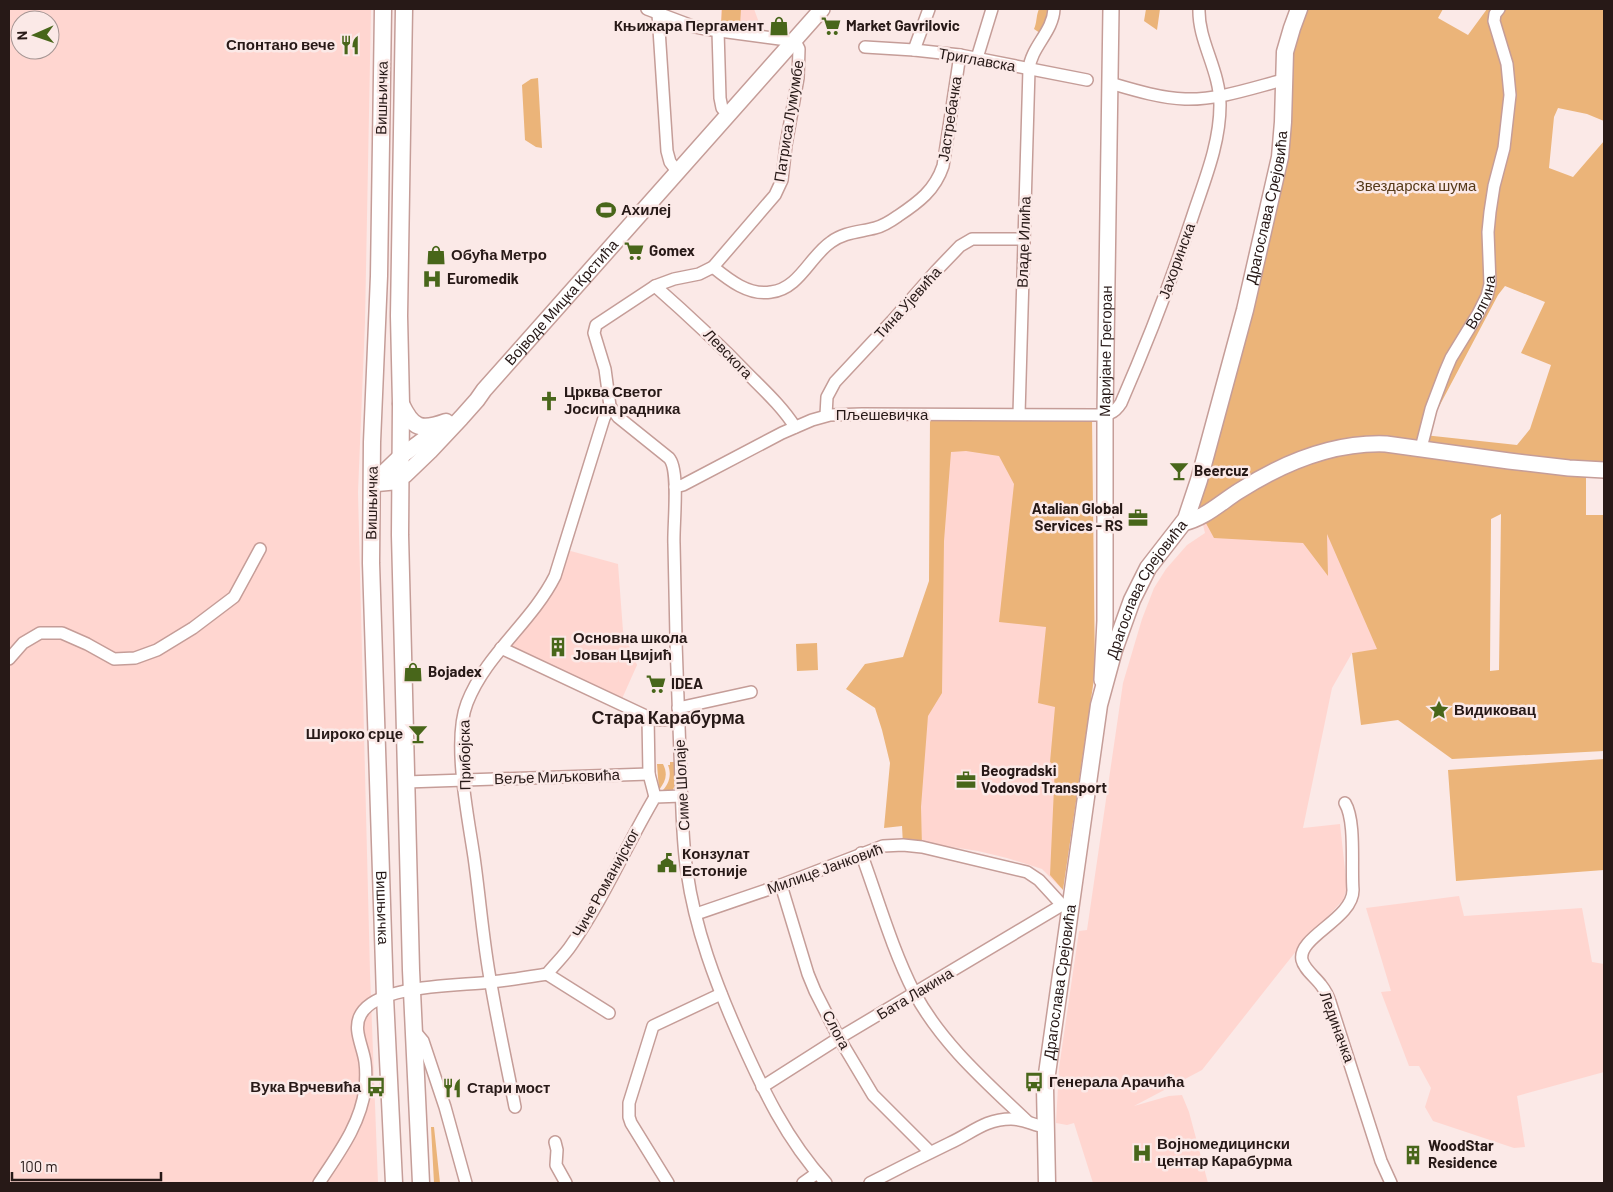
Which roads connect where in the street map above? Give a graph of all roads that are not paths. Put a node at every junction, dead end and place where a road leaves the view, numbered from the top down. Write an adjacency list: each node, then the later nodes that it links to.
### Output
1 (384, 9): 41 (main road, Вишњичка)
2 (404, 9): 30 (main road, Вишњичка)
3 (646, 9): 12 (street)
4 (929, 9): 16 (street)
5 (992, 9): 18 (street)
6 (1054, 9): 19 (street)
7 (1111, 9): 22 (street, Маријане Грегоран)
8 (1199, 9): 23 (street, Јахоринска)
9 (1300, 9): 21 (main road, Драгослава Срејовића)
10 (819, 10): 14 (street, Војводе Мицка Крстића)
11 (1498, 10): 37 (street, Волгина)
12 (658, 14): 13 (street); 25 (street)
13 (718, 31): 14 (street); 24 (street)
14 (796, 40): 24 (street, Војводе Мицка Крстића); 27 (street, Патриса Лумумбе)
15 (865, 47): 16 (street, Триглавска)
16 (914, 50): 17 (street, Триглавска)
17 (960, 55): 18 (street, Триглавска); 27 (street, Јастребачка)
18 (977, 58): 19 (street, Триглавска)
19 (1029, 69): 20 (street, Триглавска); 26 (street, Владе Илића)
20 (1087, 80)
21 (1283, 80): 23 (street); 43 (main road, Драгослава Срејовића)
22 (1110, 83): 23 (street); 34 (street, Маријане Грегоран)
23 (1220, 95): 34 (street, Јахоринска)
24 (728, 114): 25 (street, Војводе Мицка Крстића)
25 (677, 171): 29 (street, Војводе Мицка Крстића)
26 (1024, 239): 32 (street, Владе Илића); 33 (street, Тина Ујевића)
27 (713, 267): 28 (street, Патриса Лумумбе)
28 (656, 286): 31 (street, Патриса Лумумбе); 36 (street, Левскога)
29 (484, 390): 35 (street, Војводе Мицка Крстића); 40 (street, Војводе Мицка Крстића)
30 (401, 404): 35 (main road); 38 (main road, Вишњичка)
31 (610, 406): 42 (street, Симе Шолаје); 45 (street, Прибојска)
32 (1019, 414): 33 (street, Пљешевичка); 34 (street, Пљешевичка)
33 (826, 415): 36 (street, Пљешевичка)
34 (1105, 415): 48 (street, Маријане Грегоран)
35 (446, 422): 38 (street, Војводе Мицка Крстића)
36 (795, 428): 42 (street, Пљешевичка)
37 (1421, 448): 39 (street); 43 (street)
38 (400, 457): 40 (main road, Вишњичка); 41 (street, Војводе Мицка Крстића)
39 (1604, 470)
40 (399, 479): 41 (street); 53 (main road, Вишњичка)
41 (372, 484): 66 (main road, Вишњичка)
42 (675, 487): 49 (street, Симе Шолаје)
43 (1183, 523): 48 (main road, Драгослава Срејовића)
44 (260, 549): 46 (street)
45 (502, 648): 50 (street); 52 (street, Прибојска)
46 (9, 659)
47 (751, 692): 49 (street)
48 (1101, 694): 59 (main road, Драгослава Срејовића)
49 (678, 714): 50 (street); 54 (street, Симе Шолаје)
50 (648, 718): 51 (street)
51 (649, 774): 52 (street, Веље Миљковића); 55 (street)
52 (463, 780): 53 (street, Веље Миљковића); 62 (street, Прибојска)
53 (406, 782): 63 (main road, Вишњичка)
54 (682, 796): 55 (street); 60 (street, Симе Шолаје)
55 (655, 797): 61 (street, Чиче Романијског)
56 (1345, 803): 87 (street, Лединачка)
57 (861, 853): 58 (street, Милице Јанковић); 59 (street, Милице Јанковић); 65 (street)
58 (781, 885): 60 (street, Милице Јанковић); 69 (street, Слога)
59 (1066, 906): 65 (street, Бата Лакина); 73 (main road, Драгослава Срејовића)
60 (696, 914): 64 (street, Симе Шолаје)
61 (547, 974): 62 (street); 67 (street)
62 (491, 982): 63 (street); 71 (street, Прибојска)
63 (412, 989): 66 (street); 68 (main road, Вишњичка)
64 (721, 994): 70 (street, Симе Шолаје); 82 (street)
65 (915, 994): 69 (street, Бата Лакина); 72 (street)
66 (385, 997): 77 (street); 78 (main road, Вишњичка)
67 (609, 1013)
68 (414, 1034): 79 (main road, Вишњичка); 80 (street)
69 (839, 1038): 70 (street, Бата Лакина); 75 (street, Слога)
70 (762, 1087): 76 (street, Симе Шолаје)
71 (515, 1106)
72 (1027, 1121): 73 (street); 75 (street)
73 (1045, 1127): 86 (main road, Драгослава Срејовића)
74 (555, 1142): 81 (street)
75 (930, 1152): 85 (street)
76 (817, 1173): 83 (street); 84 (street, Симе Шолаје)
77 (319, 1183)
78 (394, 1183)
79 (421, 1183)
80 (466, 1183)
81 (566, 1183)
82 (668, 1183)
83 (803, 1183)
84 (826, 1183)
85 (870, 1183)
86 (1047, 1183)
87 (1391, 1183)

